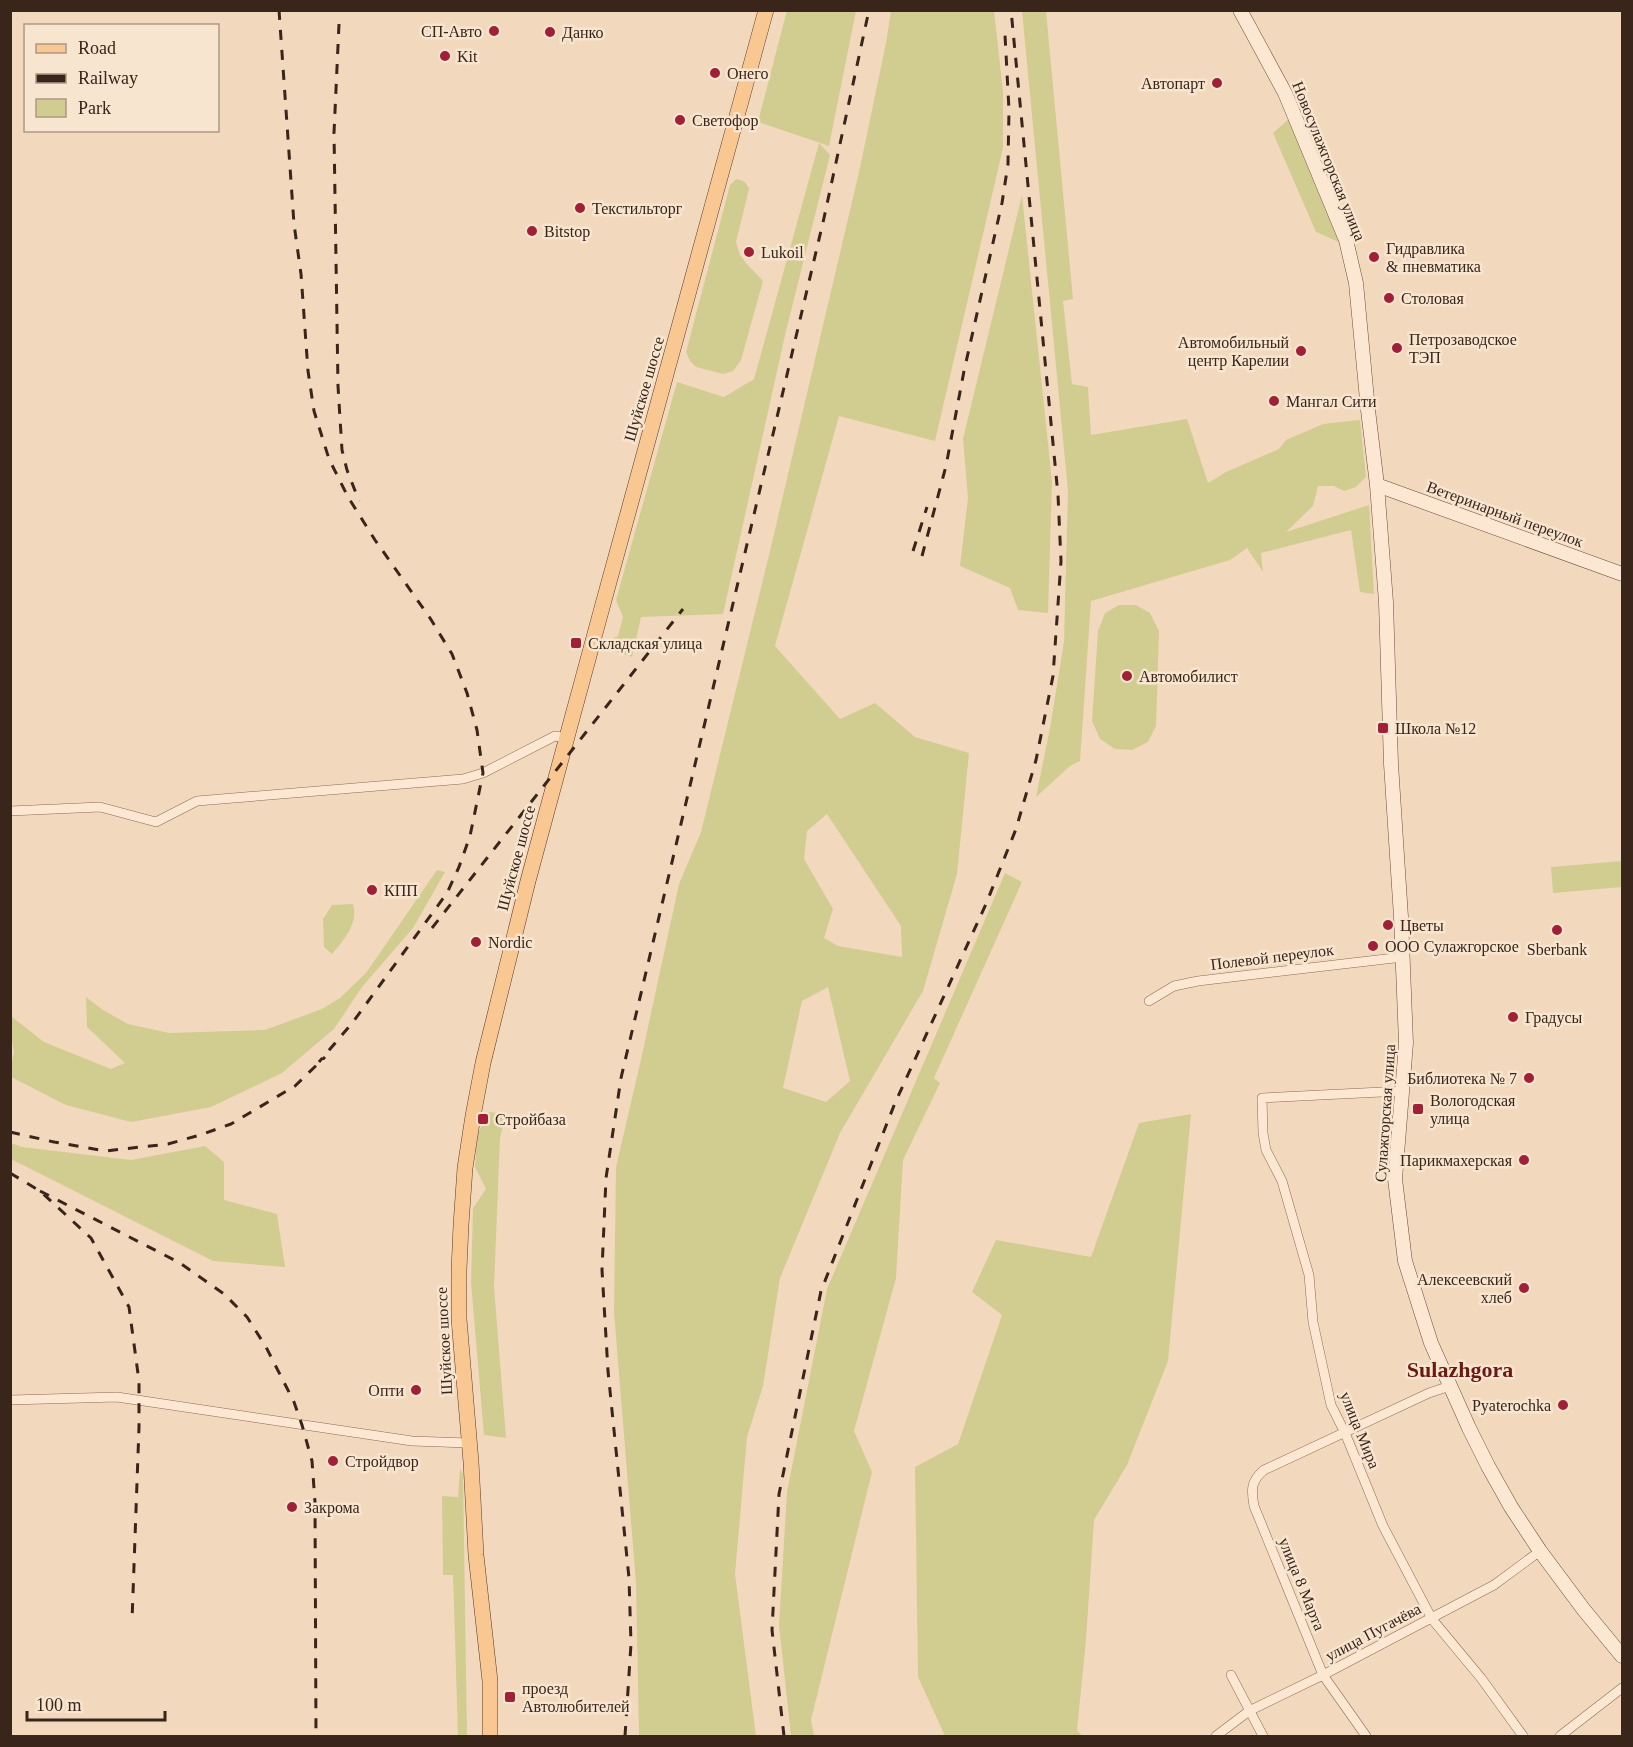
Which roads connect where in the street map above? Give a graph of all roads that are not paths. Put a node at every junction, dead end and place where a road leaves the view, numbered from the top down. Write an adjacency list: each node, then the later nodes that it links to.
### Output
1 (766, 10): 6 (main road, Шуйское шоссе)
2 (1240, 10): 3 (main road, Новосулажгорская улица)
3 (1377, 484): 4 (main road, Ветеринарный переулок); 5 (main road, Новосулажгорская улица)
4 (1623, 574)
5 (1386, 619): 8 (main road, Сулажгорская улица)
6 (567, 738): 7 (street); 14 (main road, Шуйское шоссе)
7 (10, 811)
8 (1403, 957): 9 (street, Полевой переулок); 10 (main road, Сулажгорская улица)
9 (1149, 1001)
10 (1401, 1091): 11 (main road, Сулажгорская улица); 13 (street, улица Мира)
11 (1450, 1386): 13 (street); 15 (main road, Сулажгорская улица)
12 (10, 1400): 14 (street)
13 (1345, 1433): 16 (street, улица Мира); 19 (street, улица 8 Марта)
14 (468, 1443): 23 (main road, Шуйское шоссе)
15 (1540, 1551): 16 (street, улица Пугачёва); 17 (main road, Сулажгорская улица)
16 (1432, 1619): 19 (street, улица Пугачёва); 26 (street, улица Мира)
17 (1623, 1656)
18 (1231, 1675): 21 (street)
19 (1323, 1675): 21 (street, улица Пугачёва); 25 (street, улица 8 Марта)
20 (1623, 1688): 27 (street)
21 (1249, 1711): 22 (street, улица Пугачёва); 24 (street)
22 (1217, 1736)
23 (490, 1737)
24 (1263, 1737)
25 (1366, 1737)
26 (1523, 1737)
27 (1560, 1737)

